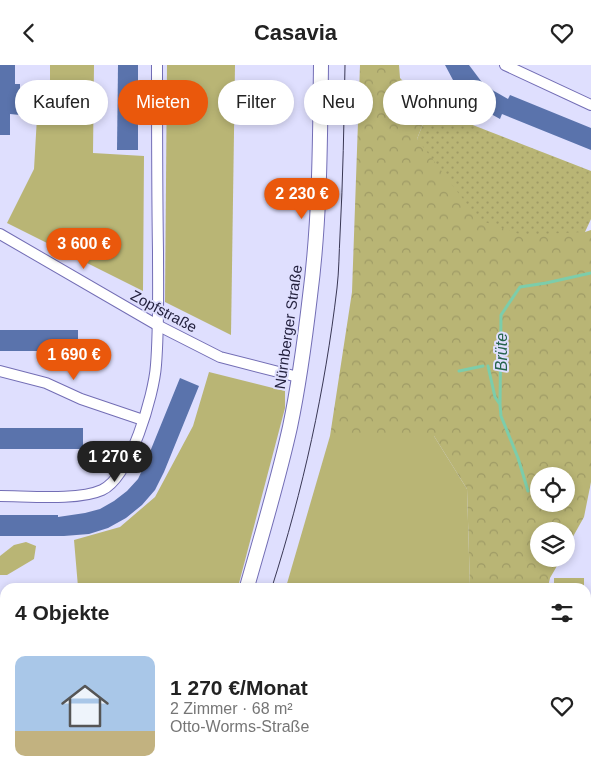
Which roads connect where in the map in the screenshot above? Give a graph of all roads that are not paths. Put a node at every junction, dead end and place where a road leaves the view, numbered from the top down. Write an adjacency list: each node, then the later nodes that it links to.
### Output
1 (157, 65): 6 (street)
2 (322, 65): 8 (street, Nürnberger Straße)
3 (505, 65): 4 (street)
4 (591, 105)
5 (0, 234): 6 (street, Zopfstraße)
6 (157, 325): 8 (street, Zopfstraße); 9 (street)
7 (0, 371): 9 (street)
8 (298, 377): 11 (street, Nürnberger Straße)
9 (143, 420): 10 (street)
10 (0, 495)
11 (248, 583)

